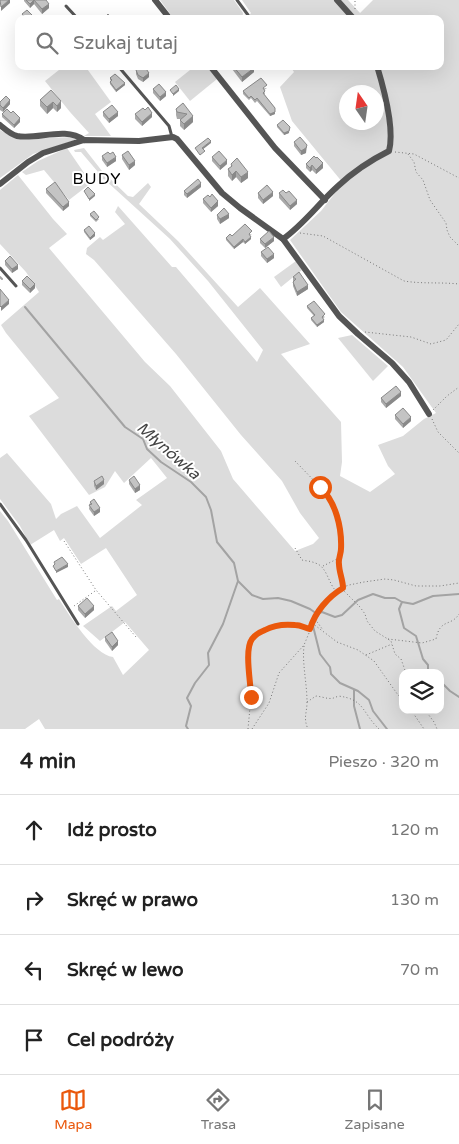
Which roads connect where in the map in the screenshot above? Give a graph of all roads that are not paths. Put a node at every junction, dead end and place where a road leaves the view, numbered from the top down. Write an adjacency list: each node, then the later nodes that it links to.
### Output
1 (155, 0): 6 (street)
2 (237, 0): 7 (lane)
3 (337, 0): 8 (street)
4 (66, 6): 5 (lane)
5 (74, 15)
6 (167, 15)
7 (248, 15)
8 (353, 15)
9 (121, 70): 13 (lane)
10 (213, 70): 16 (street)
11 (378, 70): 16 (street)
12 (0, 125): 14 (street)
13 (173, 137): 14 (street); 17 (street)
14 (84, 140): 15 (street)
15 (0, 184)
16 (325, 200): 17 (street)
17 (283, 240): 20 (street)
18 (0, 268): 19 (lane)
19 (16, 286)
20 (429, 414)
21 (0, 504): 22 (lane)
22 (78, 624)

